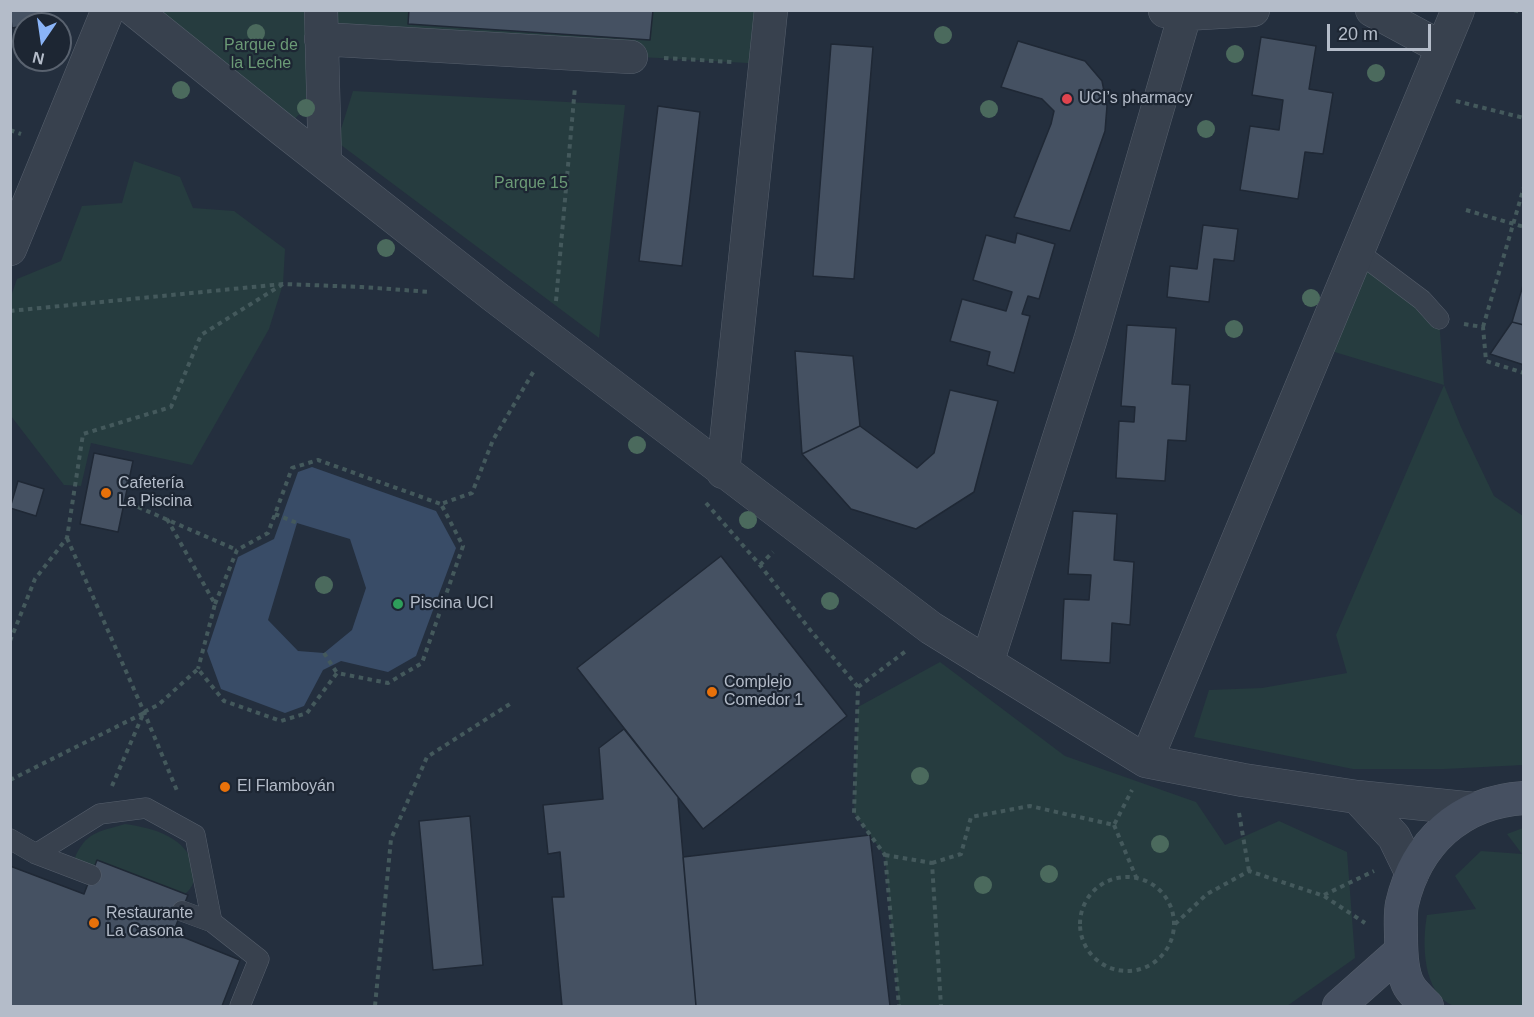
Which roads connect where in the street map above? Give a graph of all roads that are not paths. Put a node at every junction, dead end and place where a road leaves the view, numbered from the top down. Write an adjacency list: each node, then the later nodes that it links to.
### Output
1 (108, 10): 12 (street)
2 (134, 10): 11 (street)
3 (771, 10): 15 (street)
4 (1253, 10): 7 (street)
5 (1372, 10): 9 (street)
6 (1458, 10): 9 (street)
7 (1175, 12): 16 (street)
8 (321, 25): 10 (street); 11 (street)
9 (1442, 48): 13 (street)
10 (631, 57)
11 (325, 163): 15 (street)
12 (10, 249)
13 (1358, 252): 14 (lane); 17 (street)
14 (1439, 319)
15 (723, 471): 16 (street)
16 (987, 663): 17 (street)
17 (1146, 761): 18 (street)
18 (1357, 797): 20 (street); 23 (street)
19 (1524, 798): 20 (street)
20 (1474, 809): 23 (street)
21 (10, 839): 22 (lane)
22 (36, 854): 24 (lane); 26 (lane)
23 (1412, 874): 27 (street)
24 (91, 875)
25 (182, 911): 26 (lane)
26 (213, 922): 28 (lane)
27 (1401, 951): 29 (street); 30 (street)
28 (240, 1006)
29 (1339, 1006)
30 (1427, 1006)

